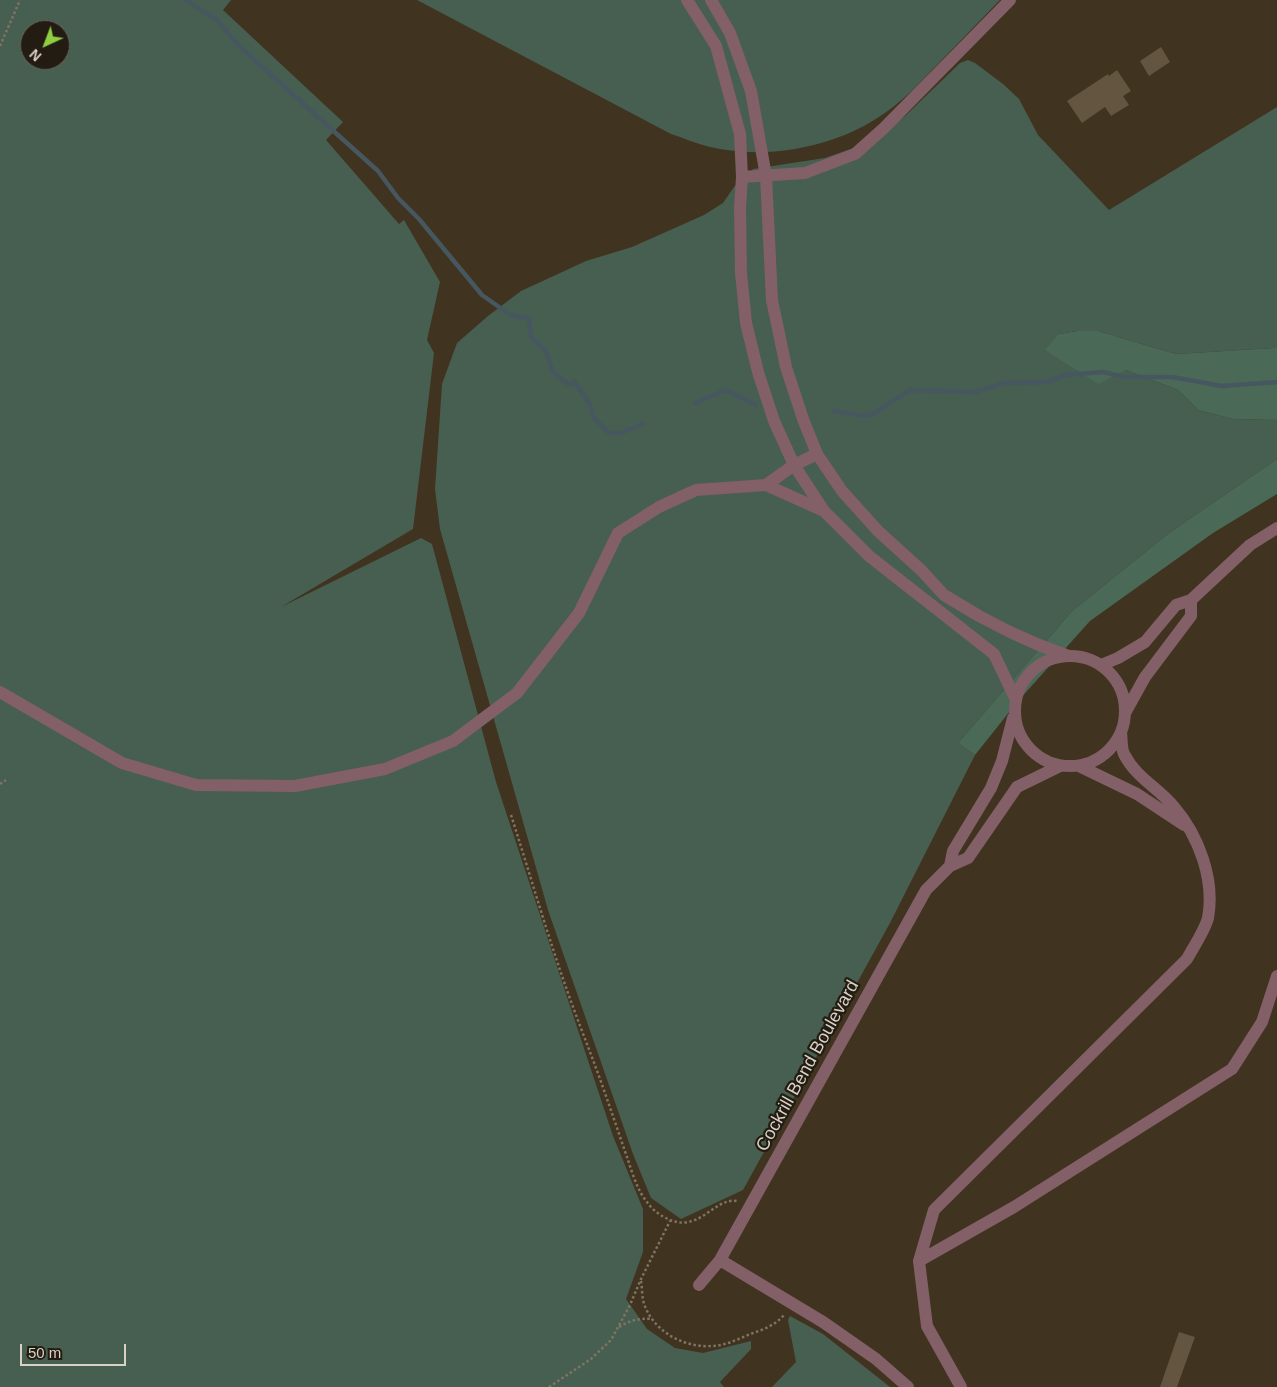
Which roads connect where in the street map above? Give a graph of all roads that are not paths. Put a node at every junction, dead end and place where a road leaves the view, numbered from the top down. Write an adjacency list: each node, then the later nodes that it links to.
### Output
1 (688, 0): 5 (street)
2 (711, 0): 4 (street)
3 (1010, 0): 4 (street)
4 (766, 176): 5 (street); 6 (street)
5 (742, 177): 7 (street)
6 (817, 454): 7 (street); 11 (street)
7 (794, 465): 8 (street); 9 (street)
8 (766, 485): 9 (street); 16 (street)
9 (824, 511): 13 (street)
10 (1277, 528): 12 (street)
11 (944, 595): 13 (street); 14 (street)
12 (1190, 600): 15 (street); 18 (street)
13 (934, 607): 17 (street)
14 (1066, 655): 15 (street); 17 (street)
15 (1101, 665): 18 (street)
16 (0, 692)
17 (1015, 698): 19 (street)
18 (1125, 713): 20 (street)
19 (1014, 715): 21 (street); 24 (street, Cockrill Bend Boulevard)
20 (1121, 732): 22 (street); 23 (street)
21 (1060, 766): 22 (street); 24 (street, Cockrill Bend Boulevard)
22 (1079, 766): 23 (street)
23 (1188, 828): 27 (street)
24 (950, 866): 26 (street, Cockrill Bend Boulevard)
25 (1277, 976): 27 (street)
26 (720, 1260): 28 (street, Cockrill Bend Boulevard); 29 (street)
27 (919, 1261): 30 (street)
28 (699, 1285)
29 (908, 1387)
30 (961, 1387)

